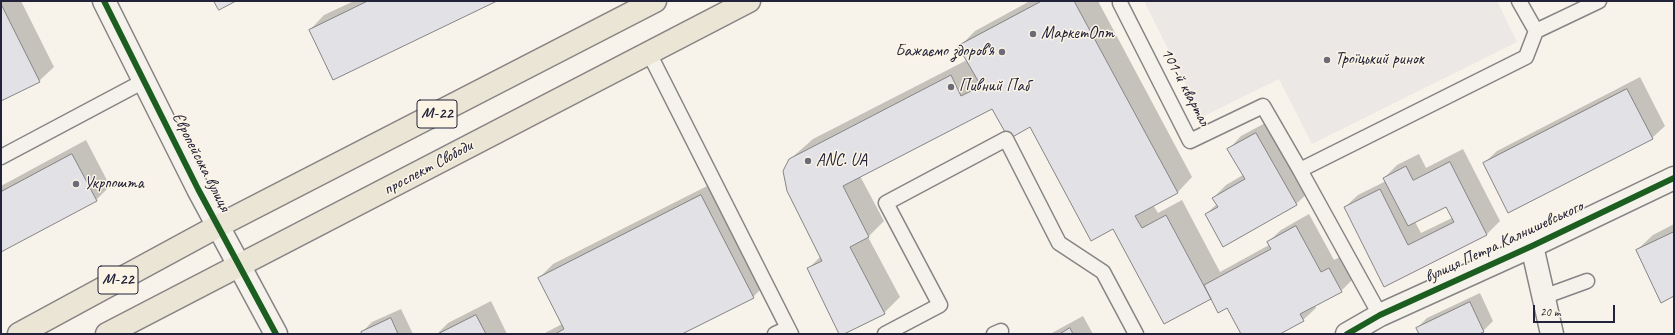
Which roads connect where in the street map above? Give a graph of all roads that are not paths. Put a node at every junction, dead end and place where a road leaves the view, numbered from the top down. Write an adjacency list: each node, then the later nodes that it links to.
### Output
1 (104, 1): 9 (street, Європейська вулиця)
2 (655, 1): 13 (highway, М-22)
3 (749, 1): 8 (highway, проспект Свободи / М-22)
4 (1519, 1): 7 (lane)
5 (1599, 1): 7 (lane)
6 (1120, 3): 11 (lane, 101-й квартал)
7 (1536, 31): 11 (lane)
8 (649, 53): 15 (highway, проспект Свободи / М-22); 19 (lane)
9 (144, 81): 10 (lane); 13 (street, Європейська вулиця)
10 (1, 157)
11 (1300, 170): 18 (lane)
12 (1674, 178): 14 (street, вулиця Петра Калнишевського)
13 (218, 226): 15 (street, Європейська вулиця); 20 (highway, М-22)
14 (1532, 246): 17 (street); 18 (street, вулиця Петра Калнишевського)
15 (239, 266): 21 (highway, проспект Свободи / М-22); 22 (street, Європейська вулиця)
16 (1587, 281): 17 (lane)
17 (1544, 297): 27 (street)
18 (1380, 315): 26 (street, вулиця Петра Калнишевського)
19 (790, 331): 23 (lane)
20 (19, 334)
21 (107, 334)
22 (276, 334)
23 (775, 334)
24 (885, 334): 25 (lane)
25 (1136, 334)
26 (1347, 334)
27 (1552, 334)

